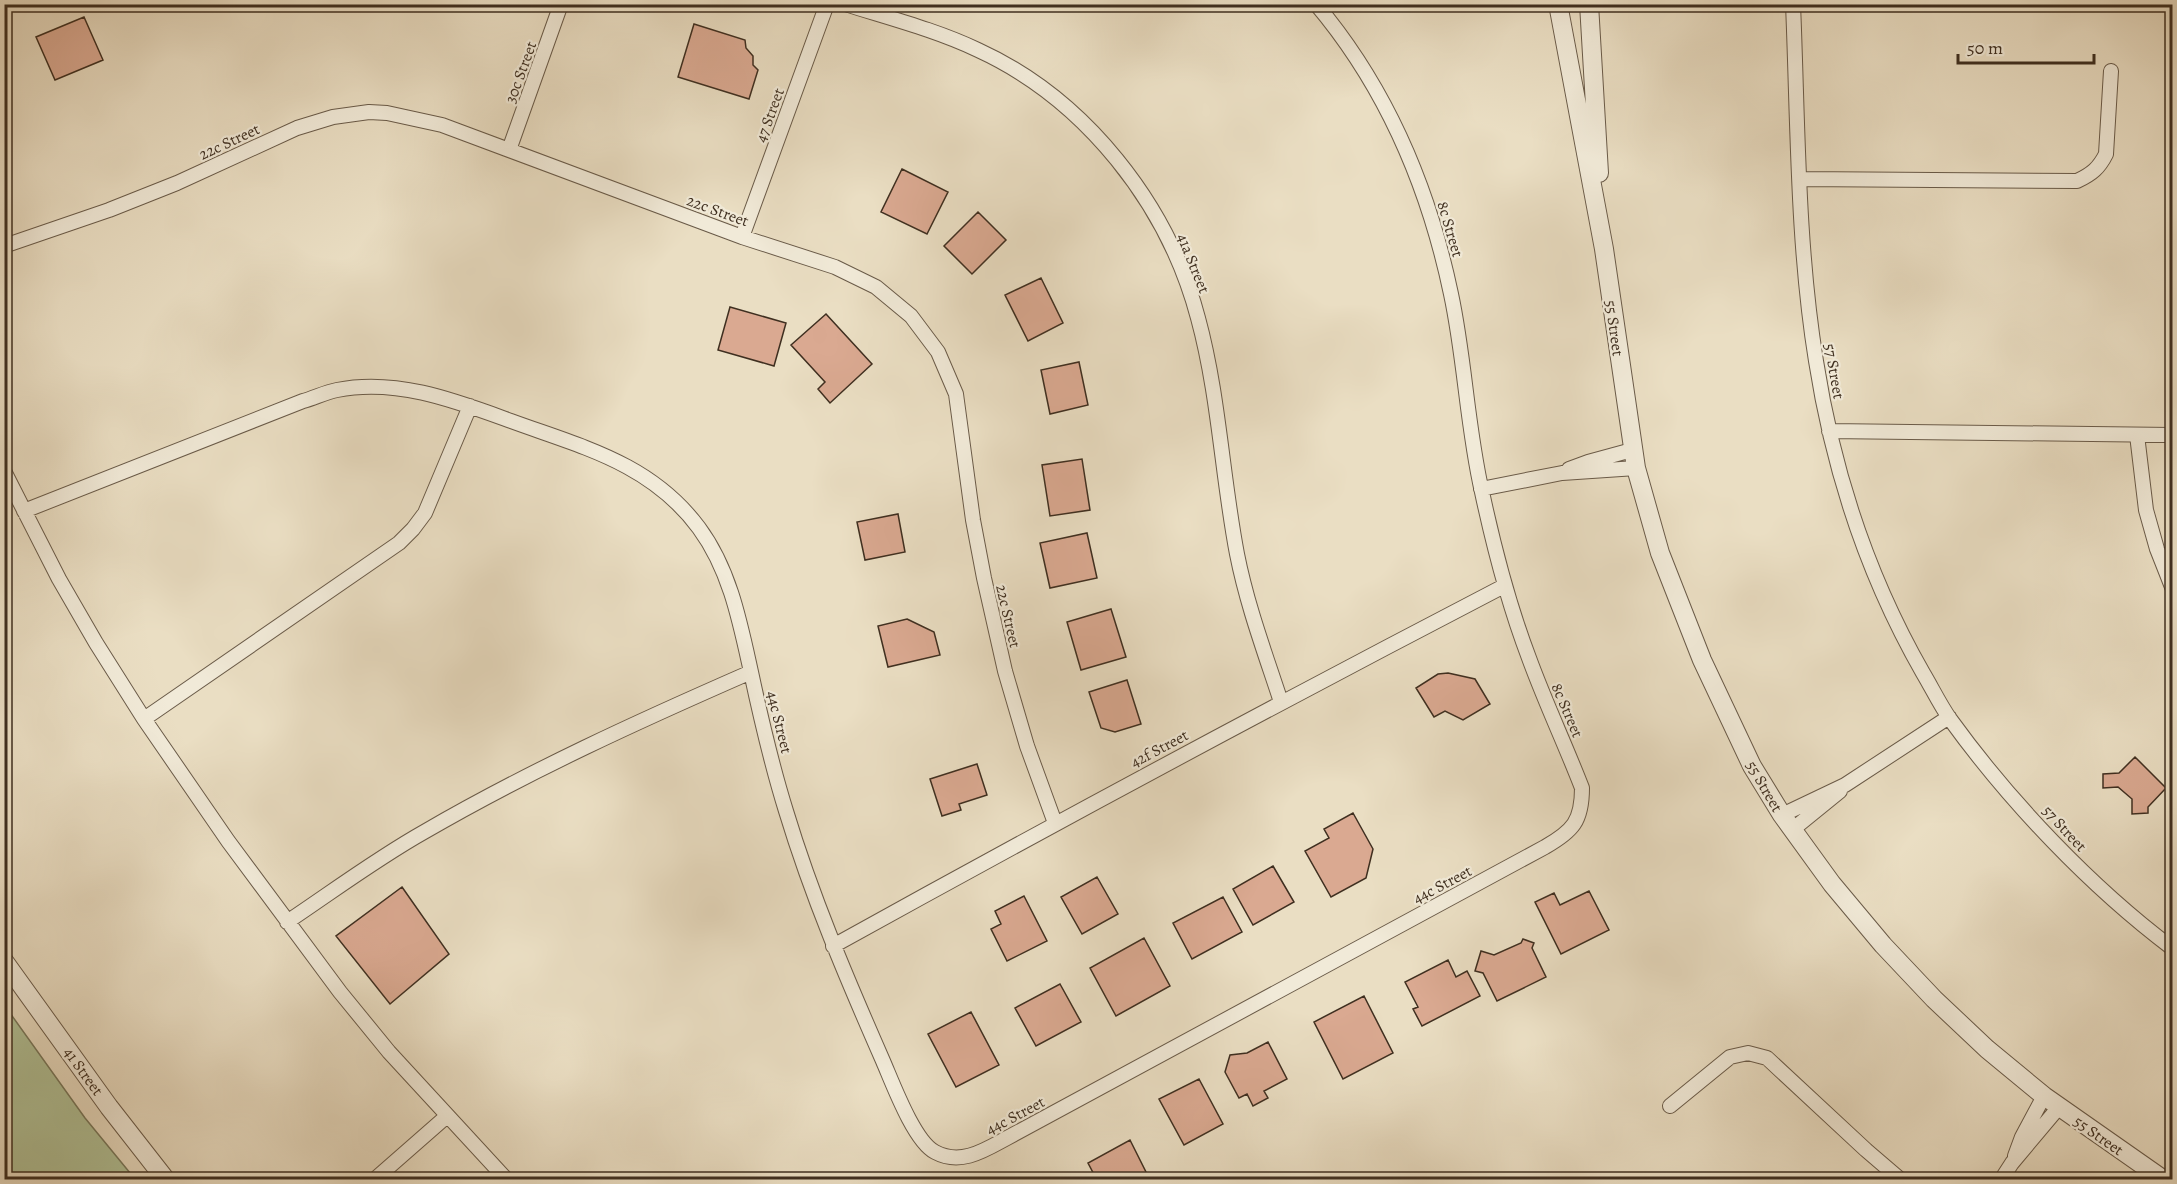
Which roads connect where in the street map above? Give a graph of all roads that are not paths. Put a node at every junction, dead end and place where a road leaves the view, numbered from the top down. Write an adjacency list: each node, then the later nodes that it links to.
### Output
1 (561, 4): 9 (street, 30c Street)
2 (827, 4): 11 (street, 47 Street)
3 (845, 4): 25 (street, 41a Street)
4 (1316, 4): 20 (street, 8c Street)
5 (1558, 4): 13 (street, 55 Street)
6 (1588, 4): 13 (street, 55 Street)
7 (1793, 4): 10 (street, 57 Street)
8 (2111, 71): 10 (street)
9 (509, 150): 11 (street, 22c Street); 12 (street, 22c Street)
10 (1800, 179): 15 (street, 57 Street)
11 (742, 237): 29 (street, 22c Street)
12 (4, 246)
13 (1604, 249): 18 (street, 55 Street)
14 (470, 406): 21 (street, 44c Street); 24 (street, 44c Street); 27 (street)
15 (1829, 431): 16 (street); 26 (street, 57 Street)
16 (2137, 435): 17 (street); 23 (street)
17 (2172, 435)
18 (1634, 459): 20 (street); 30 (street, 55 Street)
19 (4, 471): 21 (street)
20 (1481, 489): 22 (street, 8c Street)
21 (24, 511): 27 (street)
22 (1504, 586): 25 (street, 42f Street); 28 (street, 8c Street)
23 (2172, 587)
24 (751, 672): 31 (street); 32 (street, 44c Street)
25 (1281, 702): 29 (street, 42f Street)
26 (1948, 717): 30 (street); 33 (street, 57 Street)
27 (144, 719): 31 (street)
28 (1575, 770): 32 (street, 44c Street)
29 (1055, 823): 32 (street, 42f Street)
30 (1787, 823): 35 (street, 55 Street)
31 (287, 922): 38 (street)
32 (833, 946)
33 (2172, 948)
34 (4, 961): 40 (street, 41 Street)
35 (2044, 1096): 37 (street, 55 Street); 39 (street)
36 (1670, 1106): 43 (street)
37 (2059, 1107): 39 (street); 45 (street, 55 Street)
38 (447, 1116): 41 (street); 42 (street)
39 (2012, 1164): 44 (street)
40 (165, 1179)
41 (374, 1179)
42 (507, 1179)
43 (1901, 1179)
44 (2001, 1179)
45 (2164, 1179)

